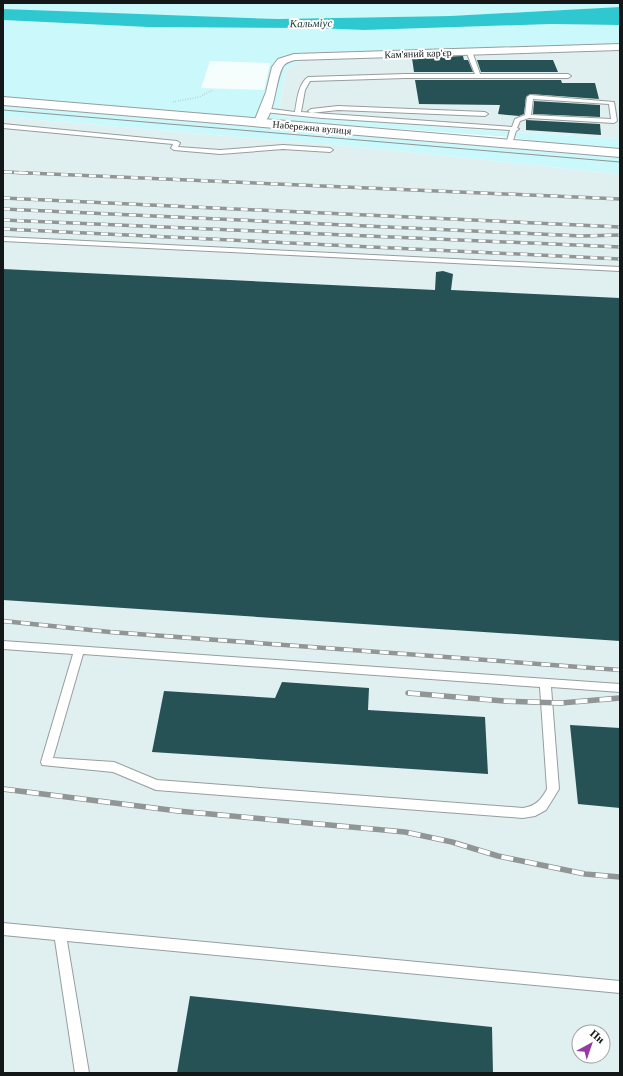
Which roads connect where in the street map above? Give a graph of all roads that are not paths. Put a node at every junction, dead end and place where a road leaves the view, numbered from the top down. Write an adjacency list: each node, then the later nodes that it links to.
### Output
1 (620, 46): 2 (street, Кам'яний кар'єр)
2 (469, 51): 3 (lane); 8 (street, Кам'яний кар'єр)
3 (478, 76): 4 (lane); 6 (lane)
4 (568, 76)
5 (3, 101): 8 (highway, Набережна вулиця)
6 (298, 112): 7 (lane); 8 (lane); 11 (lane)
7 (485, 114)
8 (262, 116): 12 (highway, Набережна вулиця)
9 (528, 116): 9 (lane); 11 (lane)
10 (3, 126): 13 (lane)
11 (516, 129): 12 (lane)
12 (509, 144): 14 (highway, Набережна вулиця)
13 (330, 150)
14 (620, 153)
15 (3, 239): 16 (lane)
16 (620, 269)
17 (3, 645): 18 (lane)
18 (80, 651): 19 (lane); 19 (lane)
19 (545, 682): 20 (lane)
20 (620, 688)
21 (3, 929): 22 (lane)
22 (60, 934): 23 (lane); 24 (lane)
23 (620, 987)
24 (82, 1073)

